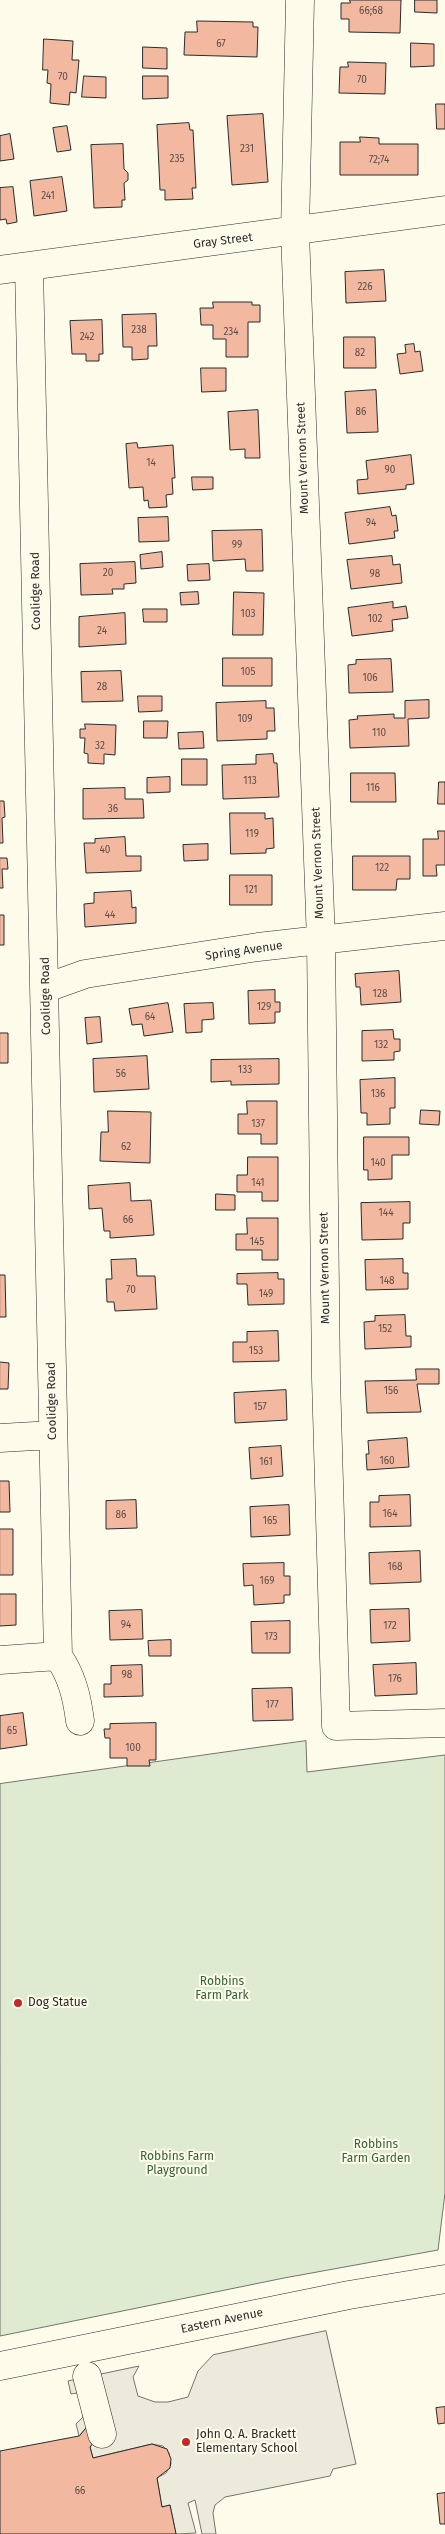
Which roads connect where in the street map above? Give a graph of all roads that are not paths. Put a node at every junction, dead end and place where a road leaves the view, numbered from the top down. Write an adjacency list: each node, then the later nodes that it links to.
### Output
1 (300, 0): 3 (street, Mount Vernon Street)
2 (445, 210): 3 (street, Gray Street)
3 (294, 232): 4 (street, Gray Street); 7 (street, Mount Vernon Street)
4 (29, 266): 5 (street, Gray Street); 8 (street, Coolidge Road)
5 (0, 270)
6 (445, 926): 7 (street, Spring Avenue)
7 (321, 941): 8 (street, Spring Avenue); 14 (street, Mount Vernon Street)
8 (46, 988): 9 (street, Coolidge Road)
9 (52, 1435): 10 (street); 11 (street, Coolidge Road)
10 (0, 1438)
11 (58, 1656): 12 (street); 13 (street, Coolidge Road)
12 (0, 1660)
13 (80, 1721)
14 (445, 1722)
15 (445, 2279): 16 (street, Eastern Avenue)
16 (0, 2366)
17 (87, 2376): 18 (street)
18 (102, 2434)

